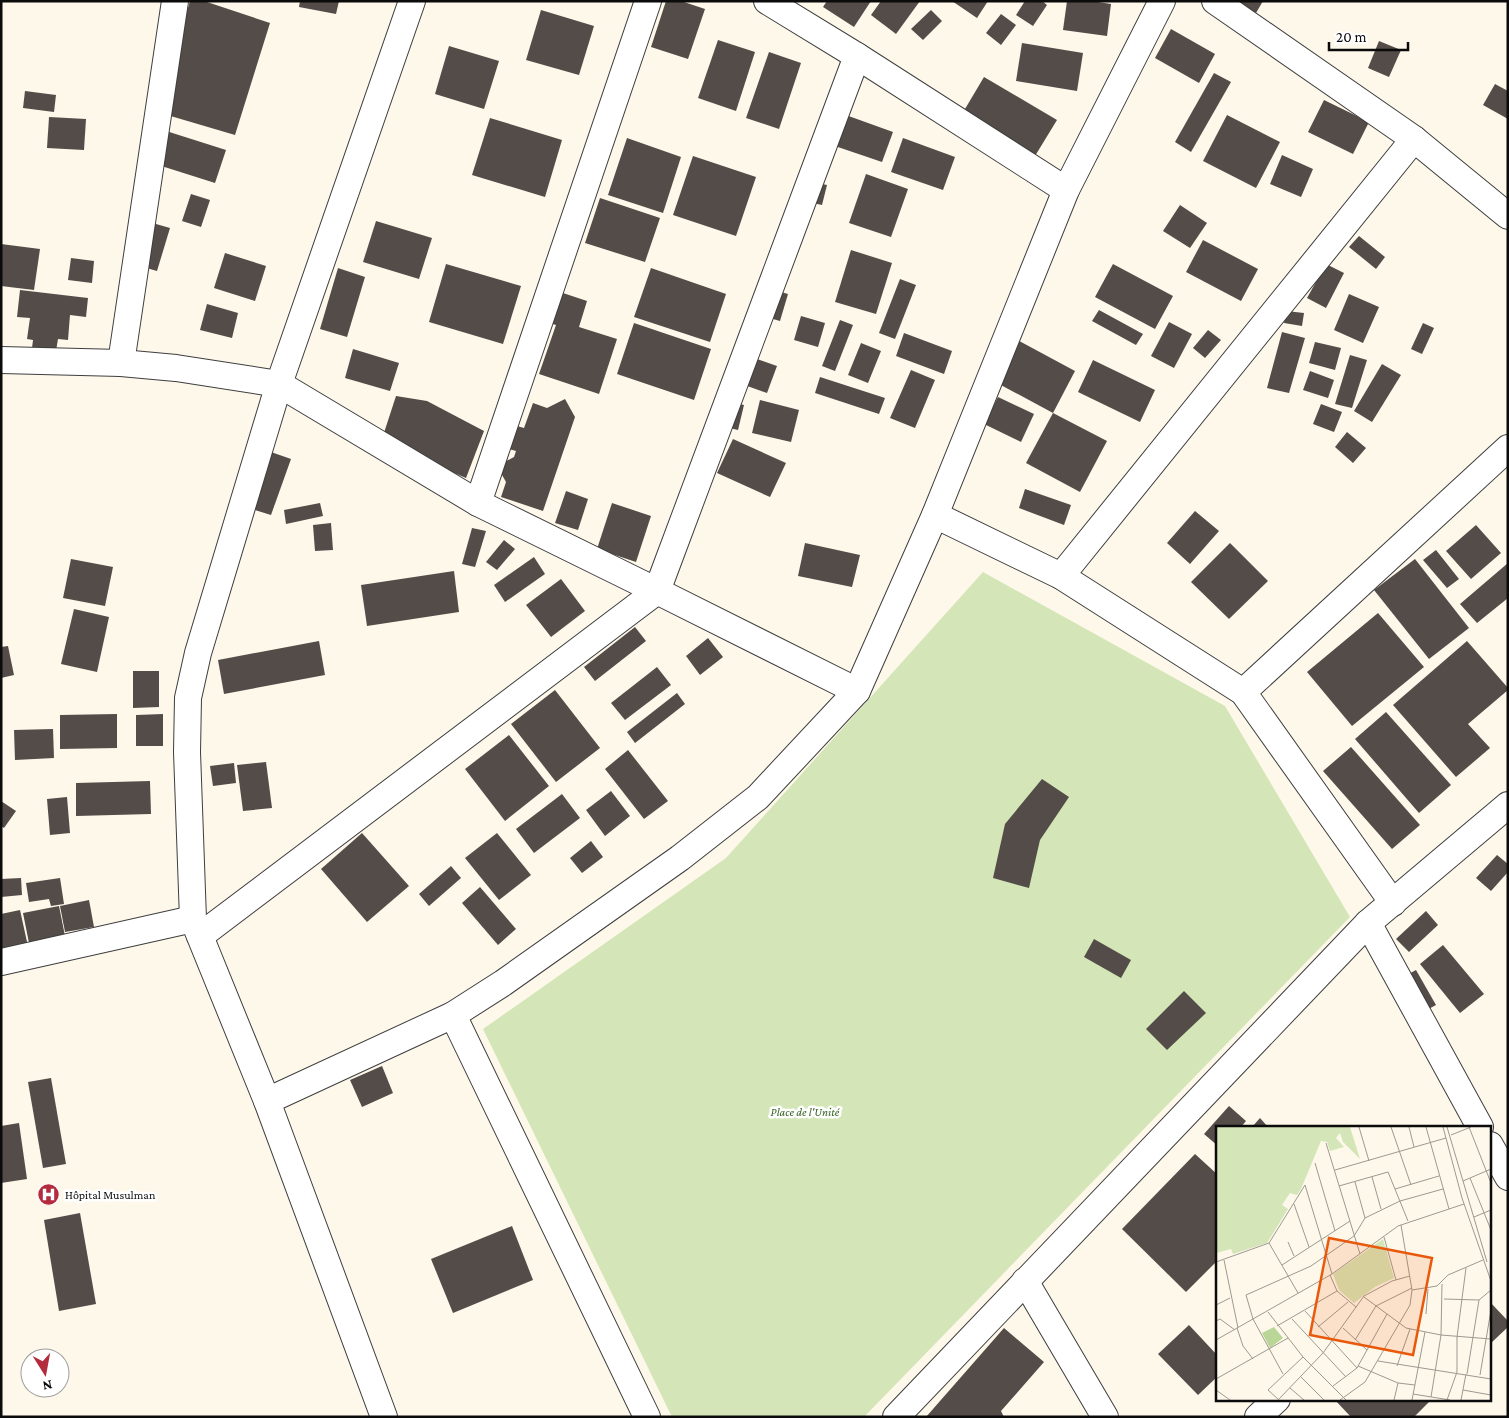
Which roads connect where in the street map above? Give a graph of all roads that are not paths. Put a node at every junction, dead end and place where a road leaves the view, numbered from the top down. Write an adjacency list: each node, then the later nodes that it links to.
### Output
1 (175, 1): 12 (street)
2 (412, 1): 13 (street)
3 (648, 1): 15 (street)
4 (767, 1): 7 (street)
5 (1162, 1): 9 (street)
6 (1215, 1): 8 (street)
7 (857, 56): 9 (street); 18 (street)
8 (1414, 139): 10 (street); 17 (street)
9 (1066, 190): 16 (street)
10 (1508, 216)
11 (1, 360): 12 (street)
12 (121, 363): 13 (street)
13 (279, 384): 15 (street); 24 (street)
14 (1508, 448): 20 (street)
15 (478, 503): 18 (street)
16 (935, 515): 17 (street); 19 (street)
17 (1061, 576): 20 (street)
18 (658, 591): 19 (street); 24 (street)
19 (857, 691): 26 (street)
20 (1243, 692): 22 (street)
21 (1508, 805): 22 (street)
22 (1393, 903): 23 (street)
23 (1368, 923): 28 (street); 29 (street)
24 (197, 927): 25 (street); 27 (street)
25 (1, 962)
26 (452, 1015): 27 (street); 32 (street)
27 (267, 1101): 31 (street)
28 (1479, 1126)
29 (1025, 1281): 33 (street); 34 (street)
30 (1276, 1400): 35 (street)
31 (384, 1417)
32 (647, 1417)
33 (896, 1417)
34 (1105, 1417)
35 (1258, 1417)

